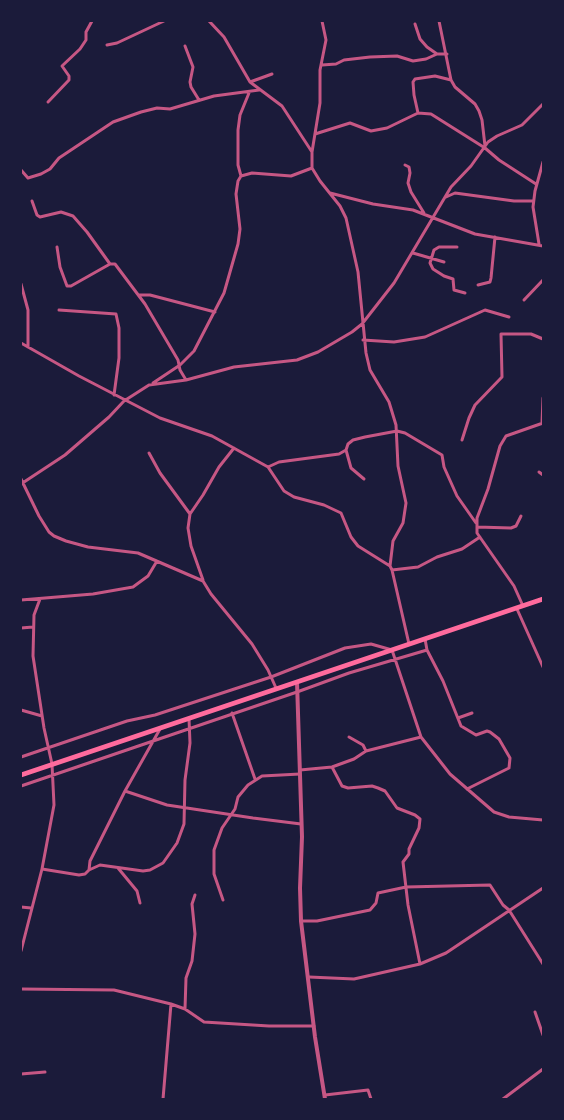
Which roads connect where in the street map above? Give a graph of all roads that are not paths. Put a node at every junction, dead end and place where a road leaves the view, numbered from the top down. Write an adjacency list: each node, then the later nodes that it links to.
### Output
1 (92, 21): 18 (street)
2 (164, 21): 7 (street)
3 (209, 21): 14 (street)
4 (322, 21): 11 (street)
5 (439, 21): 10 (street)
6 (415, 24): 9 (street)
7 (107, 45)
8 (185, 46): 17 (street)
9 (437, 54): 10 (street); 11 (street)
10 (447, 54): 13 (street)
11 (322, 65): 21 (street)
12 (272, 74): 14 (street)
13 (451, 80): 20 (street); 22 (street)
14 (250, 82): 15 (street)
15 (259, 90): 16 (street); 23 (street)
16 (250, 92): 17 (street); 29 (street)
17 (200, 100): 27 (street)
18 (48, 102)
19 (543, 104): 22 (street)
20 (418, 113): 21 (street); 22 (street)
21 (315, 134): 23 (street)
22 (485, 147): 30 (street); 32 (street)
23 (312, 152): 26 (street)
24 (543, 162): 28 (street)
25 (405, 165): 35 (street)
26 (312, 168): 29 (street); 31 (street)
27 (21, 170)
28 (542, 171): 30 (street)
29 (241, 176): 52 (street)
30 (536, 184): 34 (street)
31 (330, 193): 35 (street); 54 (street)
32 (444, 198): 34 (street); 36 (street)
33 (32, 201): 44 (street)
34 (533, 201): 38 (street)
35 (425, 214): 36 (street)
36 (432, 218): 37 (street); 41 (street)
37 (495, 237): 38 (street); 47 (street)
38 (541, 245)
39 (57, 247): 44 (street)
40 (456, 247): 42 (street)
41 (412, 253): 42 (street); 54 (street)
42 (431, 259): 43 (street); 48 (street)
43 (444, 262)
44 (110, 264): 49 (street)
45 (543, 280): 50 (street)
46 (21, 284): 58 (street)
47 (478, 285)
48 (465, 293)
49 (139, 295): 52 (street); 59 (street)
50 (524, 300)
51 (59, 310): 62 (street)
52 (215, 312): 59 (street)
53 (509, 317): 56 (street)
54 (362, 324): 56 (street); 60 (street)
55 (543, 339): 67 (street)
56 (363, 340): 66 (street)
57 (21, 343): 58 (street)
58 (28, 347): 62 (street)
59 (180, 365): 60 (street); 61 (street)
60 (186, 380): 61 (street)
61 (149, 385): 64 (street)
62 (114, 395): 64 (street)
63 (543, 398): 65 (street)
64 (124, 401): 68 (street); 75 (street)
65 (542, 423): 78 (street)
66 (397, 431): 69 (street); 78 (street); 81 (street)
67 (462, 440)
68 (234, 448): 71 (street); 76 (street)
69 (346, 450): 71 (street); 74 (street)
70 (149, 453): 76 (street)
71 (268, 467): 81 (street)
72 (539, 472): 73 (street)
73 (543, 475)
74 (364, 479)
75 (22, 482): 80 (street)
76 (190, 514): 82 (street)
77 (520, 516): 78 (street)
78 (476, 525): 79 (street)
79 (480, 537): 81 (street); 86 (street)
80 (157, 561): 82 (street); 83 (street)
81 (391, 568): 90 (street)
82 (203, 580): 95 (street)
83 (40, 599): 84 (street); 87 (street)
84 (21, 600)
85 (542, 601): 86 (highway)
86 (520, 608): 89 (highway); 94 (street)
87 (33, 627): 88 (street); 102 (street)
88 (21, 628)
89 (425, 639): 90 (highway); 92 (street)
90 (409, 644): 91 (highway)
91 (393, 650): 93 (street); 95 (street); 96 (highway)
92 (426, 650): 93 (street); 104 (street)
93 (397, 659): 98 (street); 108 (street)
94 (543, 667)
95 (271, 676): 97 (street); 110 (street)
96 (297, 681): 97 (highway); 98 (street)
97 (276, 688): 103 (highway)
98 (297, 692): 100 (street); 115 (street)
99 (21, 710): 102 (street)
100 (232, 713): 106 (street); 118 (street)
101 (472, 713): 104 (street)
102 (42, 716): 110 (street)
103 (188, 718): 105 (highway); 106 (street)
104 (458, 718): 120 (street)
105 (161, 727): 109 (street); 113 (highway)
106 (190, 727): 109 (street); 122 (street)
107 (349, 736): 111 (street)
108 (421, 737): 111 (street); 120 (street)
109 (156, 740): 117 (street); 121 (street)
110 (48, 749): 112 (street); 113 (street)
111 (366, 751): 114 (street)
112 (21, 757)
113 (52, 764): 116 (highway); 117 (street)
114 (332, 767): 115 (street); 129 (street)
115 (300, 772): 118 (street); 125 (street)
116 (21, 775)
117 (52, 777): 119 (street); 127 (street)
118 (255, 779): 123 (street)
119 (21, 786)
120 (467, 789): 124 (street)
121 (125, 791): 122 (street); 128 (street)
122 (185, 808): 123 (street); 126 (street)
123 (232, 815): 125 (street); 132 (street)
124 (543, 820)
125 (301, 824): 137 (street)
126 (116, 867): 128 (street); 133 (street)
127 (42, 869): 128 (street); 135 (street)
128 (89, 870)
129 (406, 887): 136 (street); 137 (street); 140 (street)
130 (543, 888): 136 (street)
131 (195, 895): 144 (street)
132 (223, 900)
133 (140, 903)
134 (21, 907): 135 (street)
135 (31, 908): 138 (street)
136 (509, 910): 139 (street); 140 (street)
137 (301, 921): 141 (street)
138 (21, 951)
139 (543, 963)
140 (420, 964): 141 (street)
141 (309, 977): 146 (street)
142 (21, 989): 143 (street)
143 (171, 1004): 144 (street); 152 (street)
144 (185, 1009): 146 (street)
145 (535, 1012): 147 (street)
146 (314, 1026): 151 (street)
147 (543, 1035)
148 (543, 1069): 154 (street)
149 (45, 1072): 150 (street)
150 (21, 1074)
151 (325, 1097): 153 (street)
152 (163, 1099)
153 (371, 1099)
154 (503, 1099)

